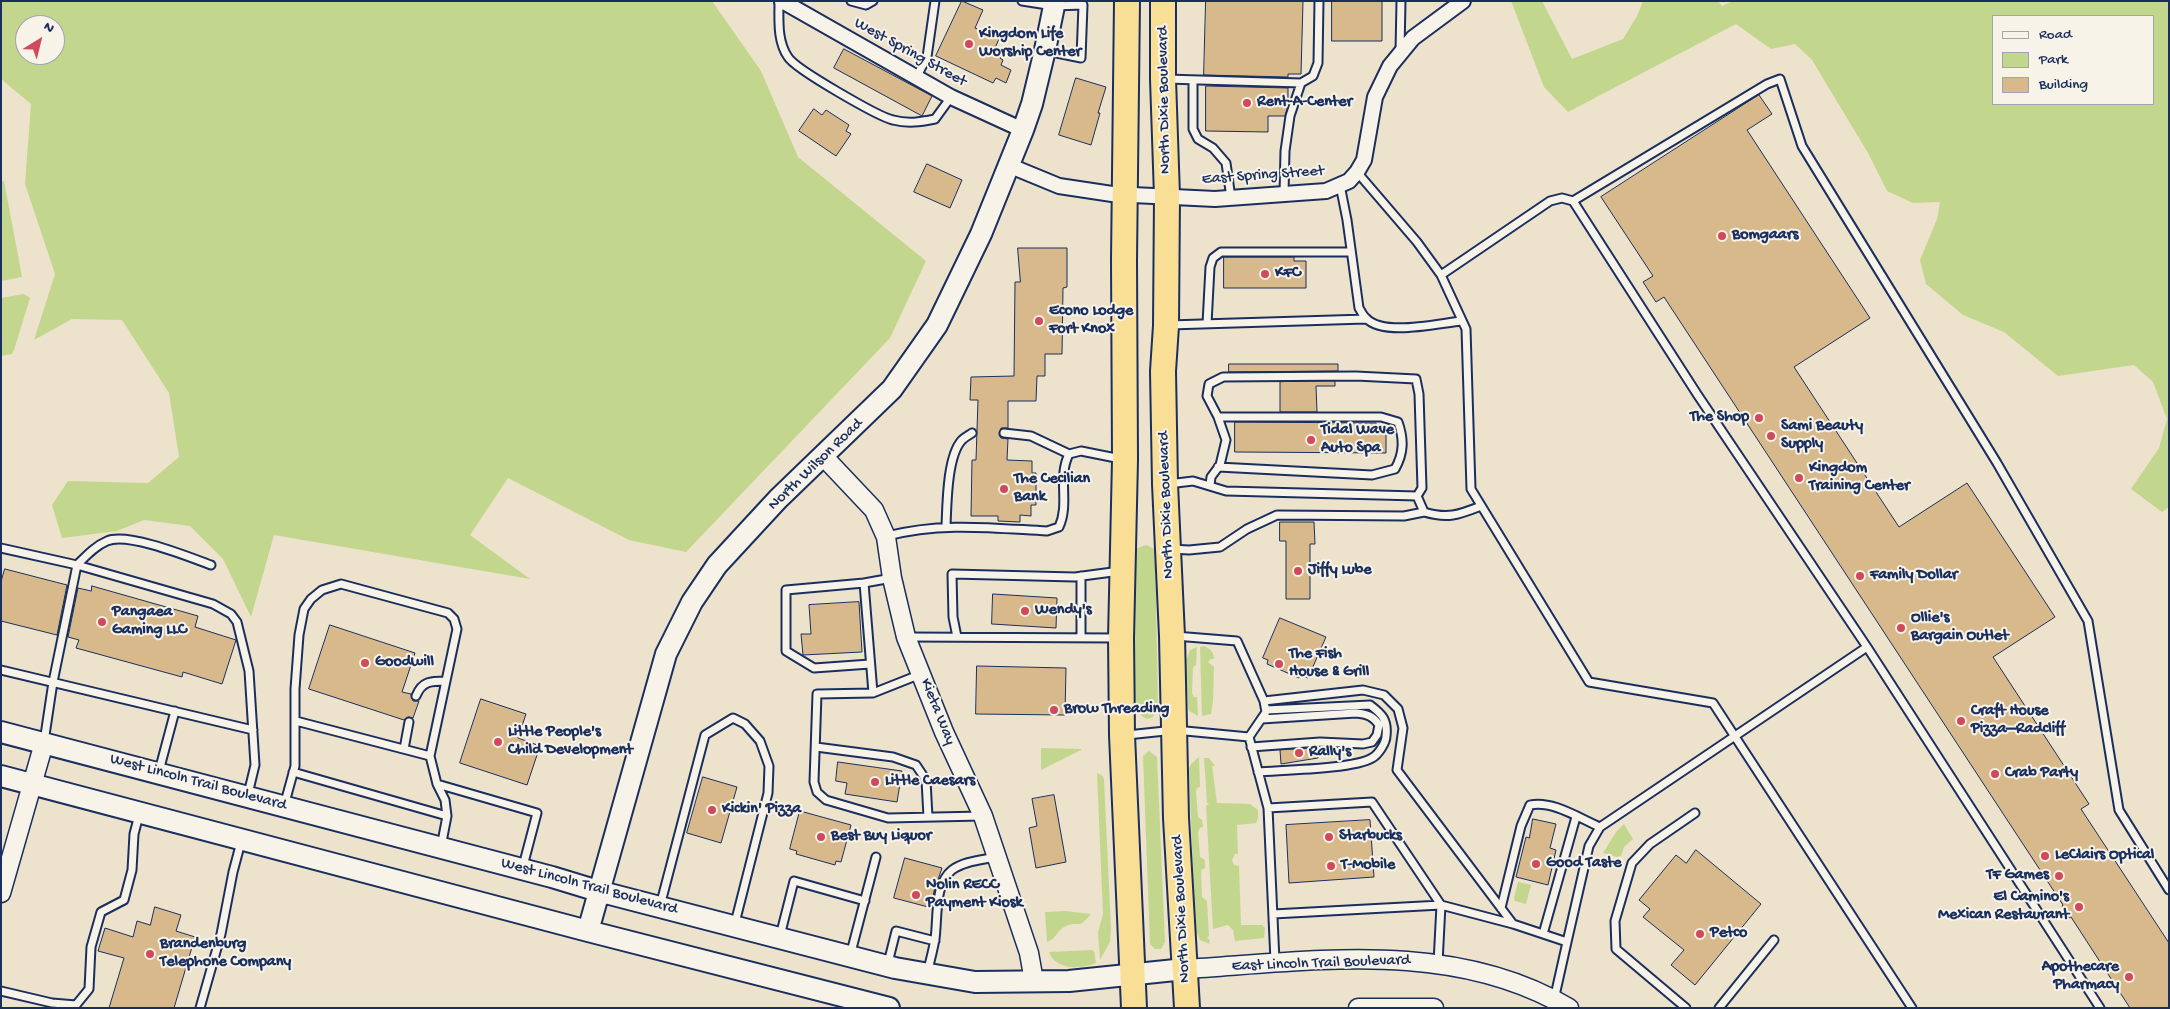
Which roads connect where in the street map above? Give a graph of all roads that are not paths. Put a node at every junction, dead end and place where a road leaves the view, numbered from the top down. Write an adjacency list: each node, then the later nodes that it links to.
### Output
1 (780, 1): 14 (street, West Spring Street); 18 (lane)
2 (851, 1): 3 (lane)
3 (873, 1)
4 (935, 1): 14 (lane)
5 (1022, 1): 11 (lane)
6 (1127, 1): 23 (highway)
7 (1164, 1): 15 (highway, North Dixie Boulevard)
8 (1319, 1): 17 (lane)
9 (1401, 1): 13 (lane)
10 (1463, 1): 13 (street)
11 (1054, 4): 12 (main road, North Wilson Road); 12 (lane)
12 (1046, 50): 19 (main road, North Wilson Road)
13 (1400, 52): 21 (street)
14 (917, 76): 18 (street, West Spring Street)
15 (1163, 79): 16 (lane); 25 (highway, North Dixie Boulevard)
16 (1193, 80): 17 (lane); 26 (lane)
17 (1301, 83): 24 (lane)
18 (951, 96): 19 (street, West Spring Street)
19 (1023, 130): 20 (main road, North Wilson Road)
20 (1008, 166): 23 (street); 38 (main road, North Wilson Road)
21 (1357, 172): 22 (street, East Spring Street); 29 (lane)
22 (1340, 185): 24 (street, East Spring Street); 28 (lane)
23 (1125, 194): 25 (street); 39 (highway)
24 (1284, 194): 26 (street, East Spring Street)
25 (1167, 196): 26 (street, East Spring Street); 33 (highway, North Dixie Boulevard)
26 (1231, 198)
27 (1573, 201): 29 (lane); 61 (lane); 107 (lane)
28 (1351, 252): 30 (lane); 32 (lane)
29 (1441, 275): 31 (lane)
30 (1366, 319): 31 (lane); 32 (lane)
31 (1462, 320): 44 (lane)
32 (1207, 324): 33 (lane)
33 (1166, 326): 41 (highway, North Dixie Boulevard)
34 (1218, 417): 40 (lane); 40 (lane); 43 (lane)
35 (1004, 432): 37 (lane)
36 (972, 433): 46 (lane)
37 (1069, 454): 39 (lane); 46 (lane)
38 (823, 456): 47 (street, Kieta Way); 108 (main road, North Wilson Road)
39 (1125, 460): 52 (highway)
40 (1218, 467): 42 (lane)
41 (1165, 484): 42 (lane); 49 (highway, North Dixie Boulevard)
42 (1210, 485): 43 (lane)
43 (1417, 496): 45 (lane)
44 (1481, 506): 45 (lane); 79 (lane)
45 (1424, 512): 49 (lane)
46 (946, 526): 47 (lane)
47 (886, 537): 54 (street, Kieta Way)
48 (1, 548): 50 (lane)
49 (1168, 549): 56 (highway, North Dixie Boulevard)
50 (77, 565): 51 (lane); 66 (lane); 75 (lane)
51 (211, 565)
52 (1122, 571): 53 (lane); 60 (highway)
53 (1081, 576): 58 (lane); 59 (lane)
54 (892, 578): 55 (lane); 57 (street, Kieta Way)
55 (864, 583): 62 (lane); 62 (lane)
56 (1172, 636): 69 (lane); 76 (highway, North Dixie Boulevard)
57 (906, 637): 58 (lane); 64 (street, Kieta Way)
58 (957, 637): 59 (lane)
59 (1081, 638): 60 (lane)
60 (1121, 638): 78 (highway)
61 (1867, 647): 79 (lane); 144 (lane)
62 (870, 664): 67 (lane)
63 (1, 670): 66 (lane)
64 (921, 674): 67 (lane); 98 (street, Kieta Way)
65 (446, 681): 68 (lane); 73 (lane); 85 (lane)
66 (53, 682): 71 (lane); 81 (lane)
67 (872, 693): 82 (lane)
68 (416, 696)
69 (1264, 701): 70 (lane); 113 (lane)
70 (1266, 710): 72 (lane); 87 (lane)
71 (175, 711): 75 (lane); 88 (lane)
72 (1262, 718): 80 (lane); 83 (lane)
73 (296, 721): 84 (lane); 86 (lane)
74 (409, 722): 84 (lane)
75 (252, 730): 92 (lane)
76 (1174, 730): 78 (lane); 80 (lane); 127 (highway, North Dixie Boulevard)
77 (1, 732): 81 (main road, West Lincoln Trail Boulevard)
78 (1122, 735): 129 (highway)
79 (1734, 736): 101 (lane); 143 (lane)
80 (1249, 737): 83 (lane)
81 (44, 743): 88 (main road, West Lincoln Trail Boulevard); 90 (street)
82 (816, 747): 99 (lane); 99 (lane)
83 (1251, 747): 87 (lane)
84 (404, 749): 85 (lane)
85 (430, 756): 91 (lane)
86 (293, 772): 93 (lane); 97 (lane)
87 (1258, 772): 94 (lane)
88 (158, 773): 92 (main road, West Lincoln Trail Boulevard)
89 (1, 776): 90 (main road)
90 (34, 784): 95 (main road); 109 (street)
91 (437, 784): 97 (lane); 106 (lane)
92 (248, 797): 93 (main road, West Lincoln Trail Boulevard)
93 (284, 806): 103 (main road, West Lincoln Trail Boulevard)
94 (1268, 808): 111 (lane); 114 (lane)
95 (139, 812): 102 (main road); 133 (lane)
96 (1695, 813): 141 (lane)
97 (447, 816): 103 (lane)
98 (983, 816): 99 (lane); 105 (street, Kieta Way)
99 (928, 817)
100 (1576, 817): 101 (lane); 113 (lane); 118 (lane)
101 (1600, 827): 122 (lane)
102 (242, 840): 117 (main road); 134 (lane)
103 (441, 848): 106 (main road, West Lincoln Trail Boulevard)
104 (876, 857): 110 (lane)
105 (997, 857): 121 (lane); 130 (street, Kieta Way)
106 (522, 869): 108 (main road, West Lincoln Trail Boulevard)
107 (2169, 890)
108 (598, 891): 112 (main road, West Lincoln Trail Boulevard); 117 (main road, North Wilson Road)
109 (1, 893)
110 (865, 901): 119 (lane); 123 (lane)
111 (1441, 905): 114 (lane); 115 (lane); 124 (lane)
112 (660, 906): 116 (main road, West Lincoln Trail Boulevard); 116 (lane)
113 (1501, 908): 115 (lane)
114 (1273, 914): 125 (lane)
115 (1513, 924): 118 (lane)
116 (734, 926): 119 (main road, West Lincoln Trail Boulevard)
117 (588, 932): 135 (main road)
118 (1543, 934): 122 (lane)
119 (779, 938): 123 (main road, West Lincoln Trail Boulevard)
120 (1774, 940): 142 (lane)
121 (935, 941): 126 (lane); 128 (lane)
122 (1568, 942): 132 (lane)
123 (850, 956): 126 (main road, West Lincoln Trail Boulevard)
124 (1438, 962): 125 (street, East Lincoln Trail Boulevard); 132 (street, East Lincoln Trail Boulevard)
125 (1275, 964): 127 (street, East Lincoln Trail Boulevard)
126 (887, 966): 128 (main road, West Lincoln Trail Boulevard)
127 (1185, 969): 129 (main road, West Lincoln Trail Boulevard); 137 (highway, North Dixie Boulevard)
128 (927, 974): 130 (main road, West Lincoln Trail Boulevard)
129 (1132, 976): 130 (main road, West Lincoln Trail Boulevard); 136 (highway)
130 (1034, 981)
131 (1, 991): 133 (lane)
132 (1558, 1005)
133 (78, 1006)
134 (200, 1008)
135 (888, 1008)
136 (1134, 1008)
137 (1187, 1008)
138 (1359, 1008): 139 (street)
139 (1371, 1008): 140 (street)
140 (1434, 1008)
141 (1686, 1008)
142 (1718, 1008)
143 (1912, 1008)
144 (2100, 1008)

